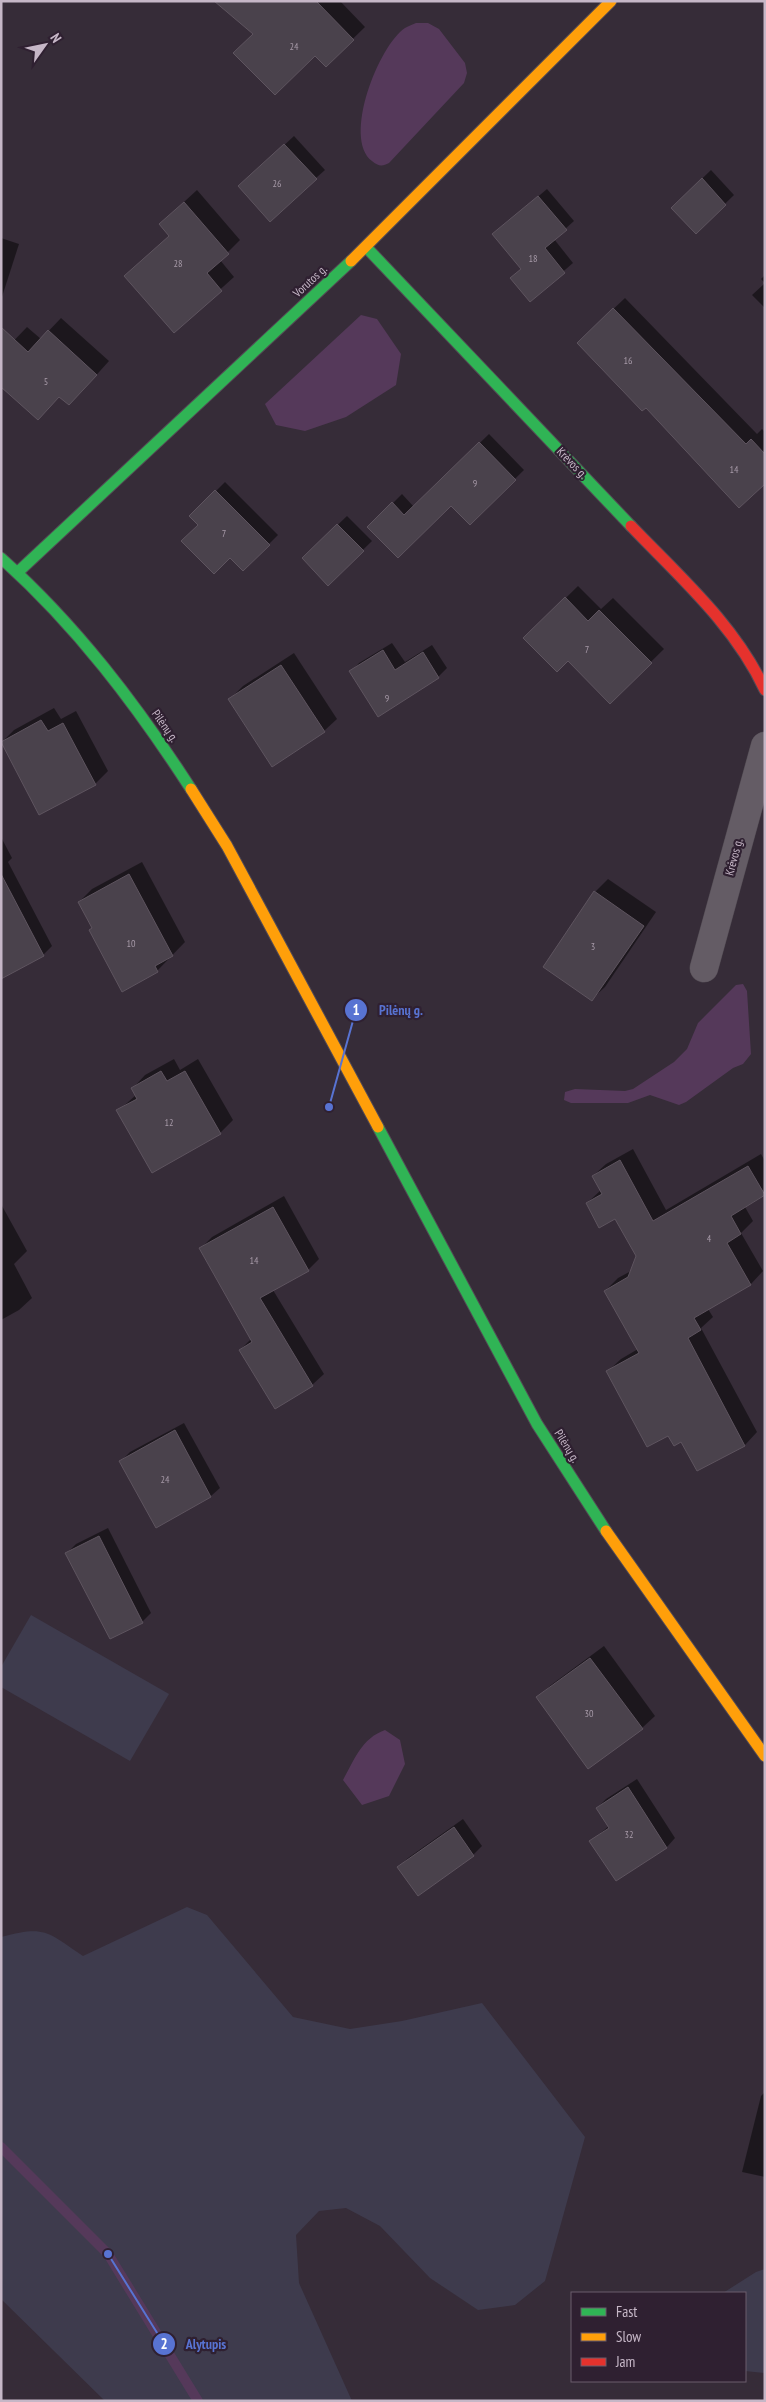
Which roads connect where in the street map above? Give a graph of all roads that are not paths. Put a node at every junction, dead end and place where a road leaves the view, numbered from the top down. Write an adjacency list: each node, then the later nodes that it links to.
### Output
1 (611, 1): 2 (street, Vorutos g.)
2 (366, 247): 4 (street, Vorutos g.); 5 (street, Krėvos g.)
3 (1, 558): 4 (street, Pilėnų g.)
4 (18, 572): 8 (street, Pilėnų g.)
5 (765, 690)
6 (765, 746): 7 (street, Krėvos g.)
7 (704, 968)
8 (765, 1756)

